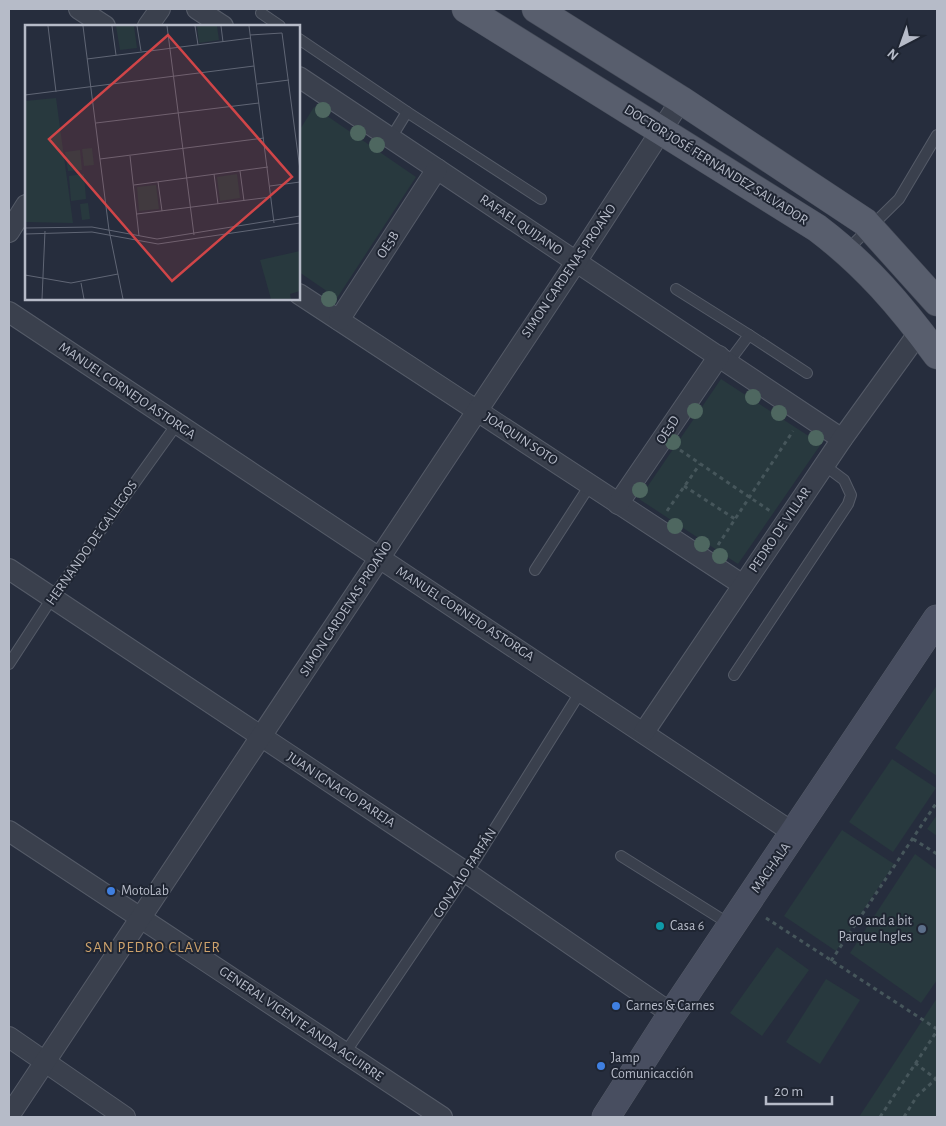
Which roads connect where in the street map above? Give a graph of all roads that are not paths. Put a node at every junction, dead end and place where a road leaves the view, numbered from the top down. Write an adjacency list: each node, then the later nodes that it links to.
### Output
1 (79, 9): 7 (street)
2 (160, 9): 8 (street)
3 (197, 9): 9 (street)
4 (466, 9): 15 (main road, DOCTOR JOSÉ FERNANDEZ SALVADOR)
5 (536, 9): 13 (main road)
6 (261, 13): 10 (lane)
7 (103, 25)
8 (149, 25)
9 (221, 25)
10 (279, 25)
11 (300, 40): 14 (lane)
12 (302, 85): 17 (street, RAFAEL QUIJANO)
13 (681, 100): 15 (street, SIMON CARDENAS PROAÑO); 21 (main road)
14 (407, 112): 17 (lane); 19 (lane)
15 (661, 130): 23 (main road, DOCTOR JOSÉ FERNANDEZ SALVADOR); 24 (street, SIMON CARDENAS PROAÑO)
16 (937, 135): 21 (lane)
17 (391, 138): 18 (street, RAFAEL QUIJANO)
18 (437, 169): 24 (street, RAFAEL QUIJANO); 29 (street, OE5B)
19 (541, 199)
20 (25, 208): 22 (street)
21 (871, 228): 23 (lane); 27 (main road)
22 (9, 232)
23 (846, 250): 30 (main road, DOCTOR JOSÉ FERNANDEZ SALVADOR)
24 (576, 262): 33 (street, RAFAEL QUIJANO); 35 (street, SIMON CARDENAS PROAÑO)
25 (676, 289): 31 (lane)
26 (300, 295): 29 (street, JOAQUIN SOTO)
27 (937, 302)
28 (9, 312): 36 (street, MANUEL CORNEJO ASTORGA)
29 (339, 320): 35 (street, JOAQUIN SOTO)
30 (920, 331): 32 (main road, DOCTOR JOSÉ FERNANDEZ SALVADOR); 37 (street, PEDRO DE VILLAR)
31 (748, 335): 33 (lane); 34 (lane)
32 (937, 355)
33 (723, 360): 37 (street, RAFAEL QUIJANO); 40 (street, OE5D)
34 (807, 373)
35 (476, 410): 39 (street, JOAQUIN SOTO); 41 (street, SIMON CARDENAS PROAÑO)
36 (177, 424): 41 (street, MANUEL CORNEJO ASTORGA); 45 (lane, HERNANDO DE GALLEGOS)
37 (842, 439): 38 (street, PEDRO DE VILLAR)
38 (824, 465): 44 (street, PEDRO DE VILLAR); 48 (lane)
39 (590, 486): 40 (street, JOAQUIN SOTO); 43 (lane)
40 (618, 504): 44 (street, JOAQUIN SOTO)
41 (380, 558): 49 (street, MANUEL CORNEJO ASTORGA); 51 (street, SIMON CARDENAS PROAÑO)
42 (9, 569): 45 (street, JUAN IGNACIO PAREJA)
43 (535, 570)
44 (742, 585): 50 (street, PEDRO DE VILLAR)
45 (52, 598): 47 (lane, HERNANDO DE GALLEGOS); 51 (street, JUAN IGNACIO PAREJA)
46 (937, 619): 53 (main road, MACHALA)
47 (9, 664)
48 (734, 676)
49 (581, 690): 50 (street, MANUEL CORNEJO ASTORGA); 55 (lane, GONZALO FARFÁN)
50 (644, 732): 53 (street, MANUEL CORNEJO ASTORGA)
51 (261, 737): 55 (street, JUAN IGNACIO PAREJA); 57 (street, SIMON CARDENAS PROAÑO)
52 (9, 831): 57 (street, GENERAL VICENTE ANDA AGUIRRE)
53 (795, 834): 56 (main road, MACHALA)
54 (622, 856): 56 (lane)
55 (467, 873): 58 (street, JUAN IGNACIO PAREJA); 60 (lane, GONZALO FARFÁN)
56 (739, 915): 58 (main road, MACHALA)
57 (142, 918): 60 (street, GENERAL VICENTE ANDA AGUIRRE); 61 (street, SIMON CARDENAS PROAÑO)
58 (672, 1014): 65 (main road, MACHALA)
59 (9, 1037): 61 (street)
60 (346, 1053): 64 (street, GENERAL VICENTE ANDA AGUIRRE)
61 (46, 1062): 62 (street, SIMON CARDENAS PROAÑO); 63 (street)
62 (9, 1116)
63 (125, 1117)
64 (442, 1117)
65 (606, 1117)

